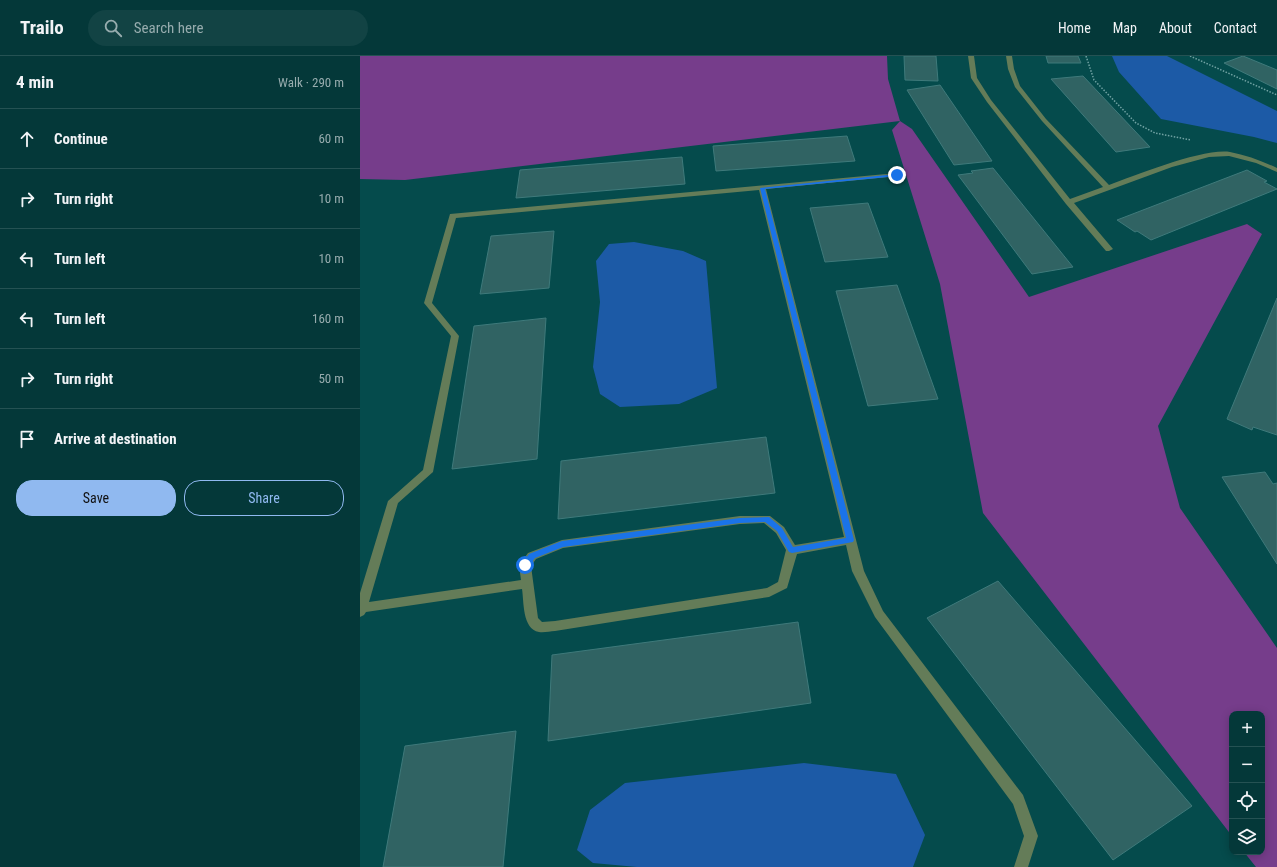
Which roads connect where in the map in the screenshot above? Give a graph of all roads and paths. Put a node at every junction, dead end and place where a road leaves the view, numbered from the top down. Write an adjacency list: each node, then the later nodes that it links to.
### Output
1 (972, 56): 11 (street)
2 (1009, 56): 10 (street)
3 (1086, 56): 6 (path)
4 (1190, 56): 5 (path)
5 (1277, 95)
6 (1191, 140)
7 (1277, 170): 10 (street)
8 (897, 175): 9 (street)
9 (762, 188): 13 (street); 16 (street)
10 (1108, 188): 11 (street)
11 (1069, 202): 12 (street)
12 (1109, 249)
13 (850, 540): 14 (street); 17 (street)
14 (792, 550): 15 (street); 15 (street)
15 (527, 584): 16 (street)
16 (361, 610)
17 (1021, 867)

